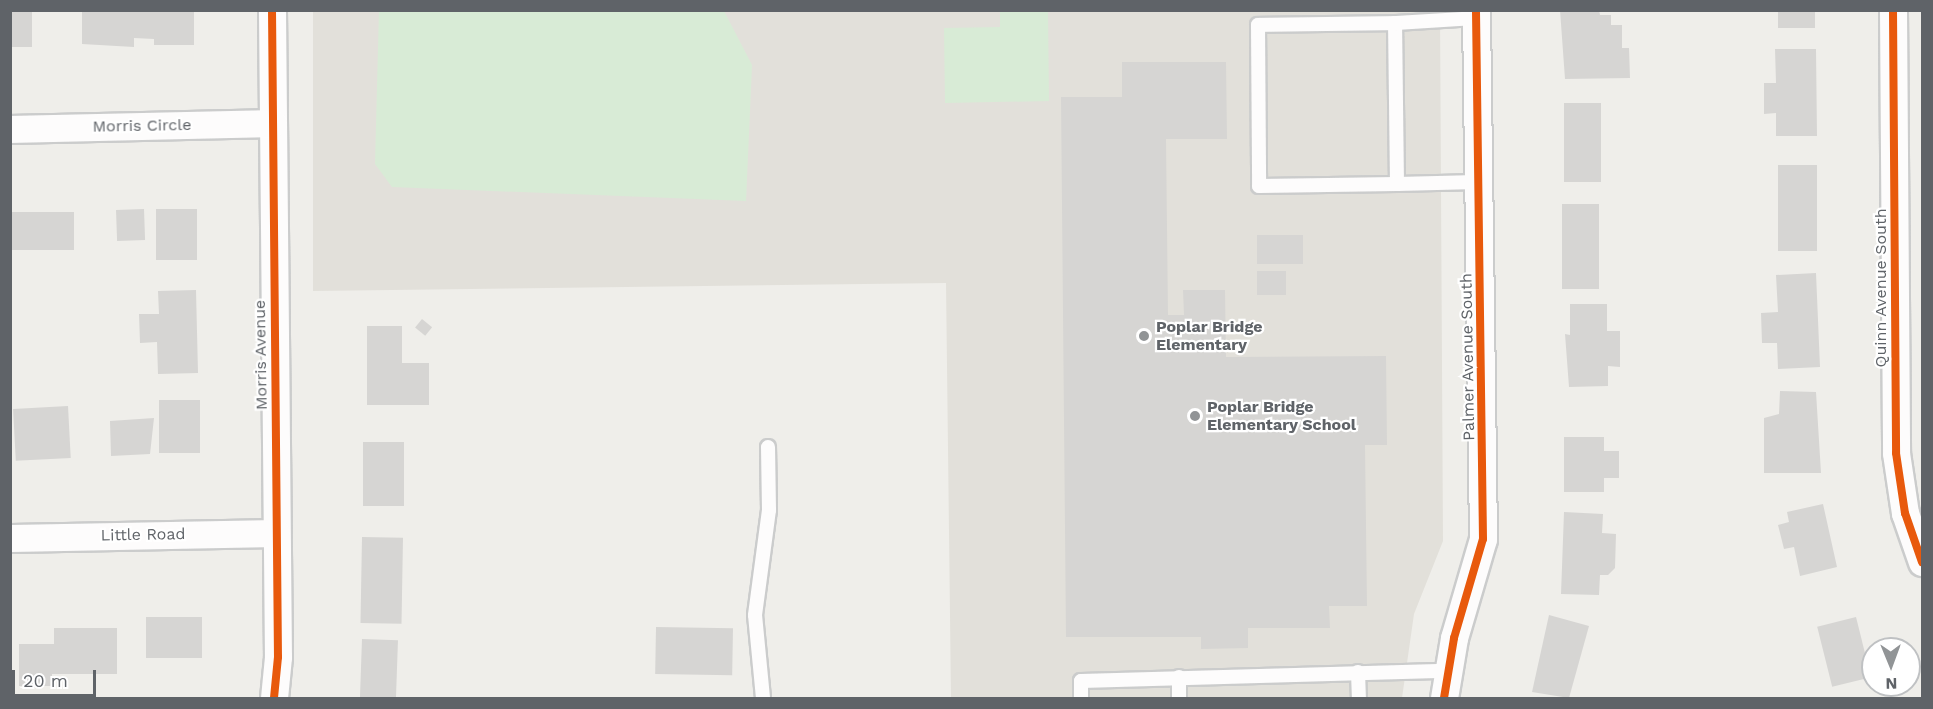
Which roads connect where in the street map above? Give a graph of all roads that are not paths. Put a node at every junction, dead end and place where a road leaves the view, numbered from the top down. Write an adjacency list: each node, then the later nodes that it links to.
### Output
1 (272, 10): 5 (street, Morris Avenue)
2 (1893, 10): 12 (street, Quinn Avenue South)
3 (1476, 14): 4 (lane); 7 (street, Palmer Avenue South)
4 (1395, 23): 8 (lane); 8 (lane)
5 (273, 123): 6 (street, Morris Circle); 10 (street, Morris Avenue)
6 (10, 129)
7 (1478, 182): 8 (lane); 13 (street, Palmer Avenue South)
8 (1397, 184)
9 (768, 447): 17 (lane)
10 (276, 533): 11 (street, Little Road); 16 (street, Morris Avenue)
11 (10, 538)
12 (1923, 562)
13 (1447, 671): 14 (lane); 21 (street, Palmer Avenue South)
14 (1358, 672): 15 (lane); 20 (lane)
15 (1179, 677): 18 (lane); 19 (lane)
16 (274, 699)
17 (763, 699)
18 (1082, 699)
19 (1179, 699)
20 (1359, 699)
21 (1444, 699)

